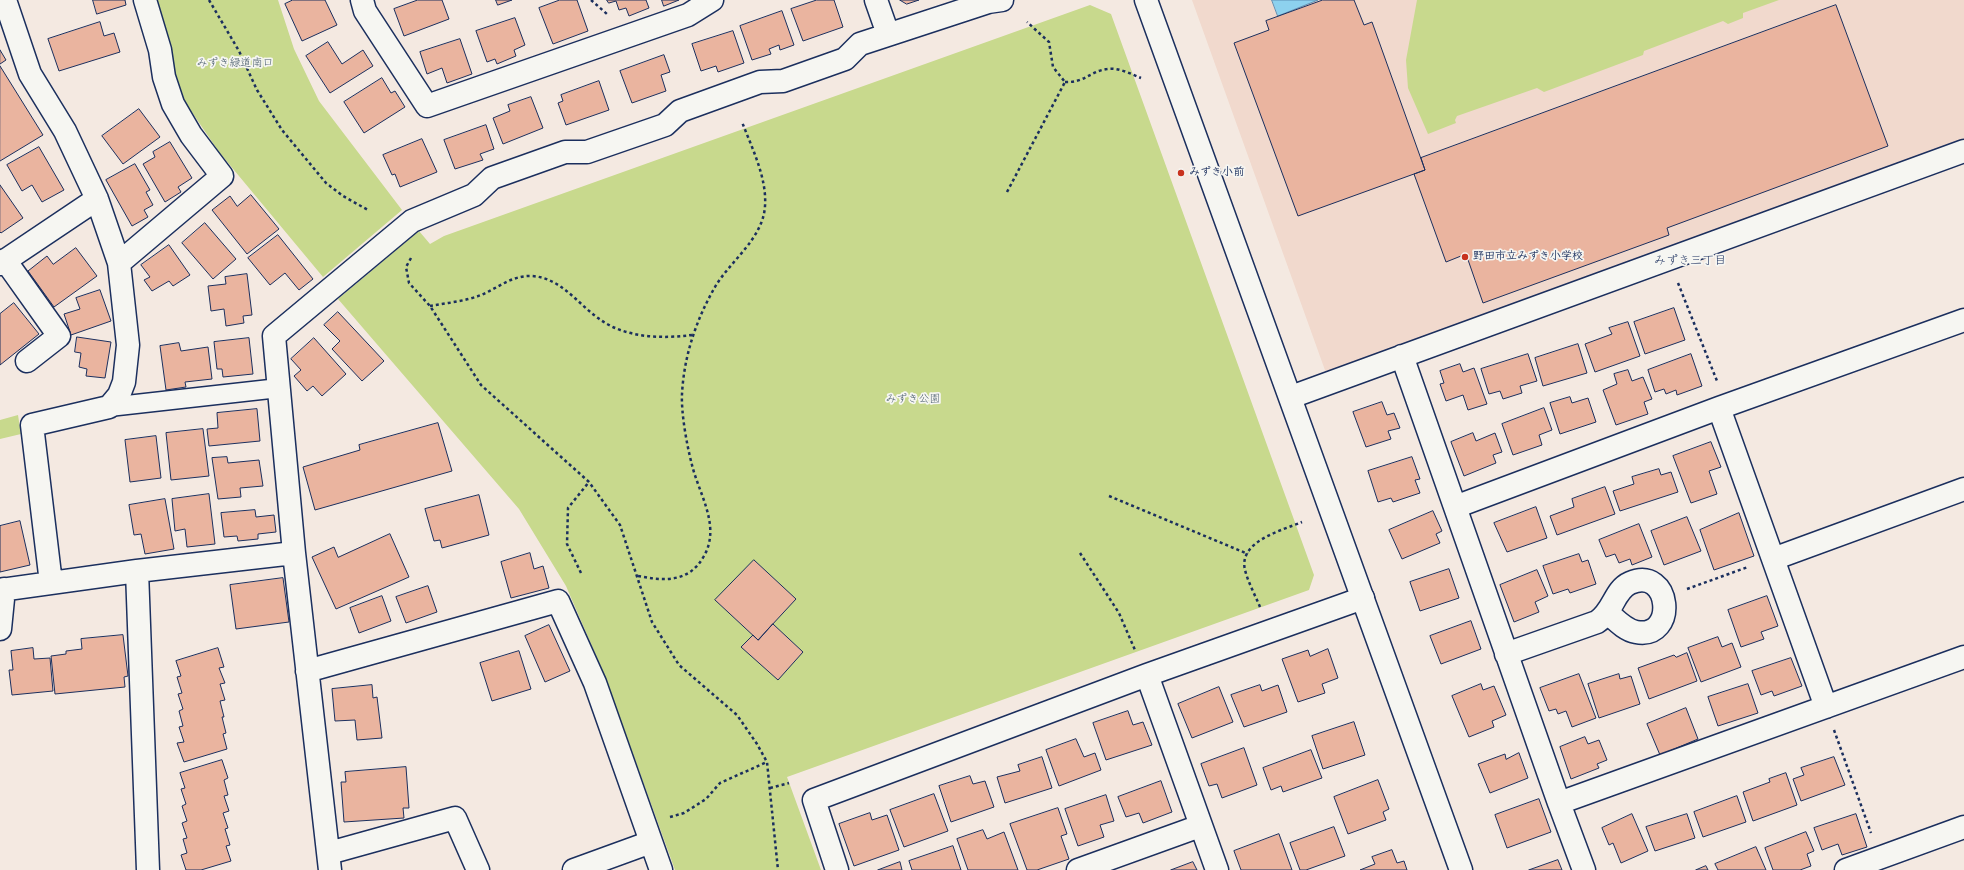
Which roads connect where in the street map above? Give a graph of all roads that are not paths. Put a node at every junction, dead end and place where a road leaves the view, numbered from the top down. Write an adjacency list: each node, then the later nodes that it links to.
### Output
1 (6, 0): 10 (street)
2 (145, 0): 12 (street)
3 (362, 0): 4 (street)
4 (712, 0)
5 (876, 0): 8 (street)
6 (1002, 0): 8 (street)
7 (1146, 0): 17 (street)
8 (888, 34): 16 (street)
9 (1964, 151): 14 (street)
10 (97, 199): 11 (street); 12 (street)
11 (2, 262): 15 (street)
12 (119, 263): 18 (street)
13 (1964, 320): 19 (street)
14 (1402, 356): 17 (street); 21 (street)
15 (27, 362)
16 (279, 388): 18 (lane); 22 (street)
17 (1291, 397): 27 (street)
18 (109, 407): 25 (street)
19 (1723, 407): 21 (street); 23 (street)
20 (1964, 489): 23 (street)
21 (1456, 507): 30 (street)
22 (294, 554): 24 (street); 33 (street)
23 (1773, 559): 34 (street)
24 (137, 571): 25 (street); 40 (street)
25 (51, 583): 26 (street)
26 (2, 589): 29 (street)
27 (1363, 598): 32 (street); 47 (street)
28 (1608, 613): 28 (street); 30 (street)
29 (0, 629)
30 (1506, 654): 35 (street)
31 (1964, 657): 34 (street)
32 (1142, 666): 36 (street); 44 (street)
33 (307, 671): 38 (street); 39 (street)
34 (1826, 707): 35 (street)
35 (1559, 802): 48 (street)
36 (1200, 826): 45 (street); 46 (street)
37 (1964, 827): 49 (street)
38 (648, 833): 42 (street); 43 (street)
39 (330, 862): 41 (street)
40 (148, 870)
41 (478, 870)
42 (574, 870)
43 (661, 870)
44 (837, 870)
45 (1078, 870)
46 (1217, 870)
47 (1461, 870)
48 (1584, 870)
49 (1846, 870)

